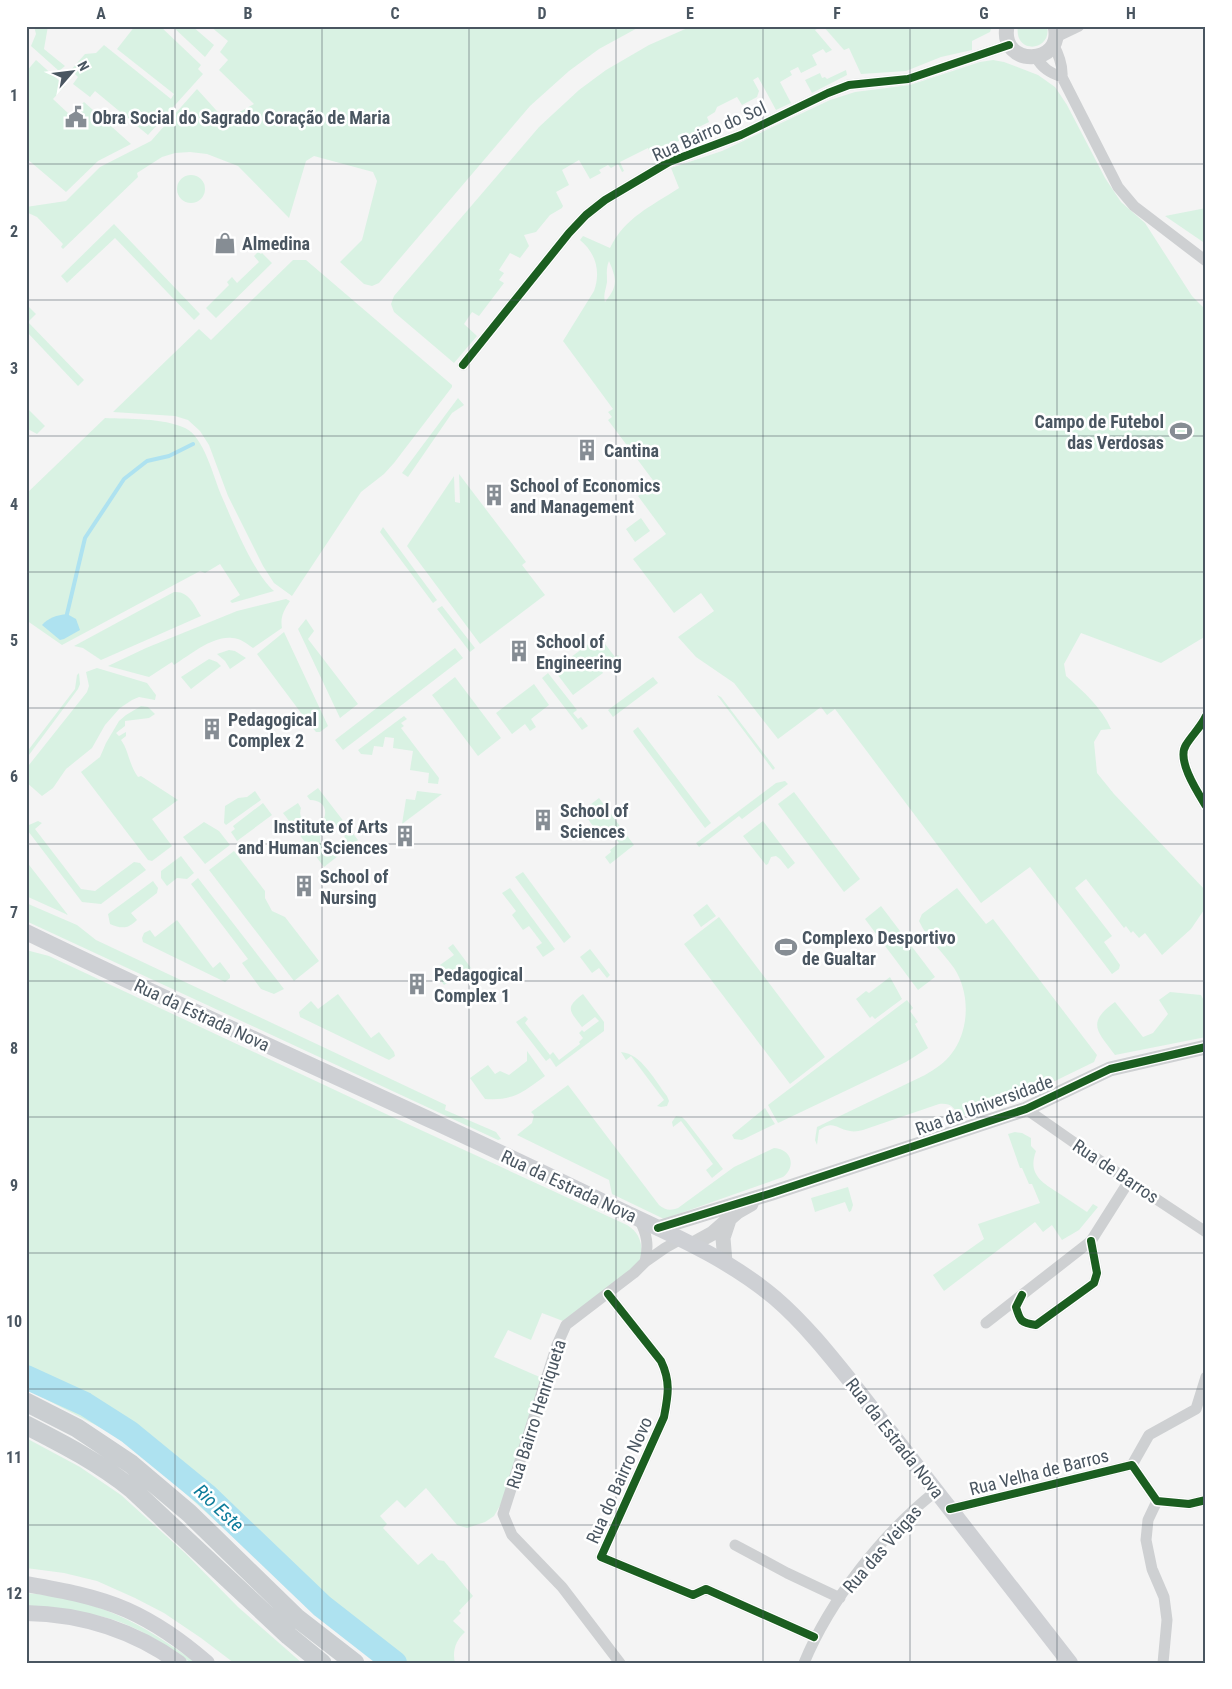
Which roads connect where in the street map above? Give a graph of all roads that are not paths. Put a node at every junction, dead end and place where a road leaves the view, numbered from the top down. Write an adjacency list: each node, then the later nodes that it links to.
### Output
1 (1007, 26): 4 (street)
2 (1080, 26): 3 (street)
3 (1055, 36): 5 (street); 6 (street)
4 (1009, 45): 5 (street); 8 (street, Rua Bairro do Sol)
5 (1036, 57): 6 (street)
6 (1062, 77): 7 (street)
7 (1206, 261)
8 (463, 365)
9 (1206, 716): 10 (street)
10 (1206, 806)
11 (26, 932): 13 (main road, Rua da Estrada Nova)
12 (26, 941): 13 (main road, Rua da Estrada Nova)
13 (66, 951): 19 (main road, Rua da Estrada Nova)
14 (1206, 1047): 15 (street, Rua da Universidade)
15 (1026, 1109): 16 (street, Rua de Barros); 17 (street, Rua da Universidade)
16 (1129, 1182): 22 (street, Rua de Barros); 23 (street)
17 (772, 1193): 18 (street, Rua da Universidade); 20 (street, Rua da Universidade)
18 (715, 1210): 21 (street, Rua da Universidade); 24 (street)
19 (639, 1219): 21 (main road, Rua da Estrada Nova); 25 (street)
20 (729, 1220): 24 (street, Rua da Universidade); 26 (street)
21 (658, 1228): 24 (main road, Rua da Estrada Nova)
22 (1206, 1232)
23 (1091, 1240): 28 (street); 28 (street)
24 (687, 1242): 25 (street, Rua Bairro Henriqueta); 26 (main road, Rua da Estrada Nova)
25 (645, 1262): 27 (street, Rua Bairro Henriqueta)
26 (725, 1262): 34 (main road, Rua da Estrada Nova)
27 (608, 1294): 42 (street, Rua do Bairro Novo); 47 (street, Rua Bairro Henriqueta)
28 (1022, 1295): 29 (street)
29 (986, 1323)
30 (1206, 1377): 33 (street)
31 (26, 1402): 46 (main road)
32 (26, 1425): 45 (main road)
33 (1132, 1465): 36 (street, Rua Velha de Barros); 37 (street, Rua Velha de Barros)
34 (936, 1491): 37 (main road, Rua da Estrada Nova); 40 (street, Rua das Veigas)
35 (1206, 1500): 36 (street)
36 (1158, 1501): 50 (street)
37 (950, 1509): 49 (main road, Rua da Estrada Nova)
38 (735, 1545): 40 (street)
39 (26, 1584): 44 (main road)
40 (840, 1598): 42 (street, Rua das Veigas)
41 (26, 1613): 43 (main road)
42 (814, 1637): 48 (street, Rua das Veigas)
43 (179, 1663)
44 (207, 1663)
45 (322, 1663)
46 (355, 1663)
47 (620, 1663)
48 (804, 1663)
49 (1070, 1663)
50 (1163, 1663)

